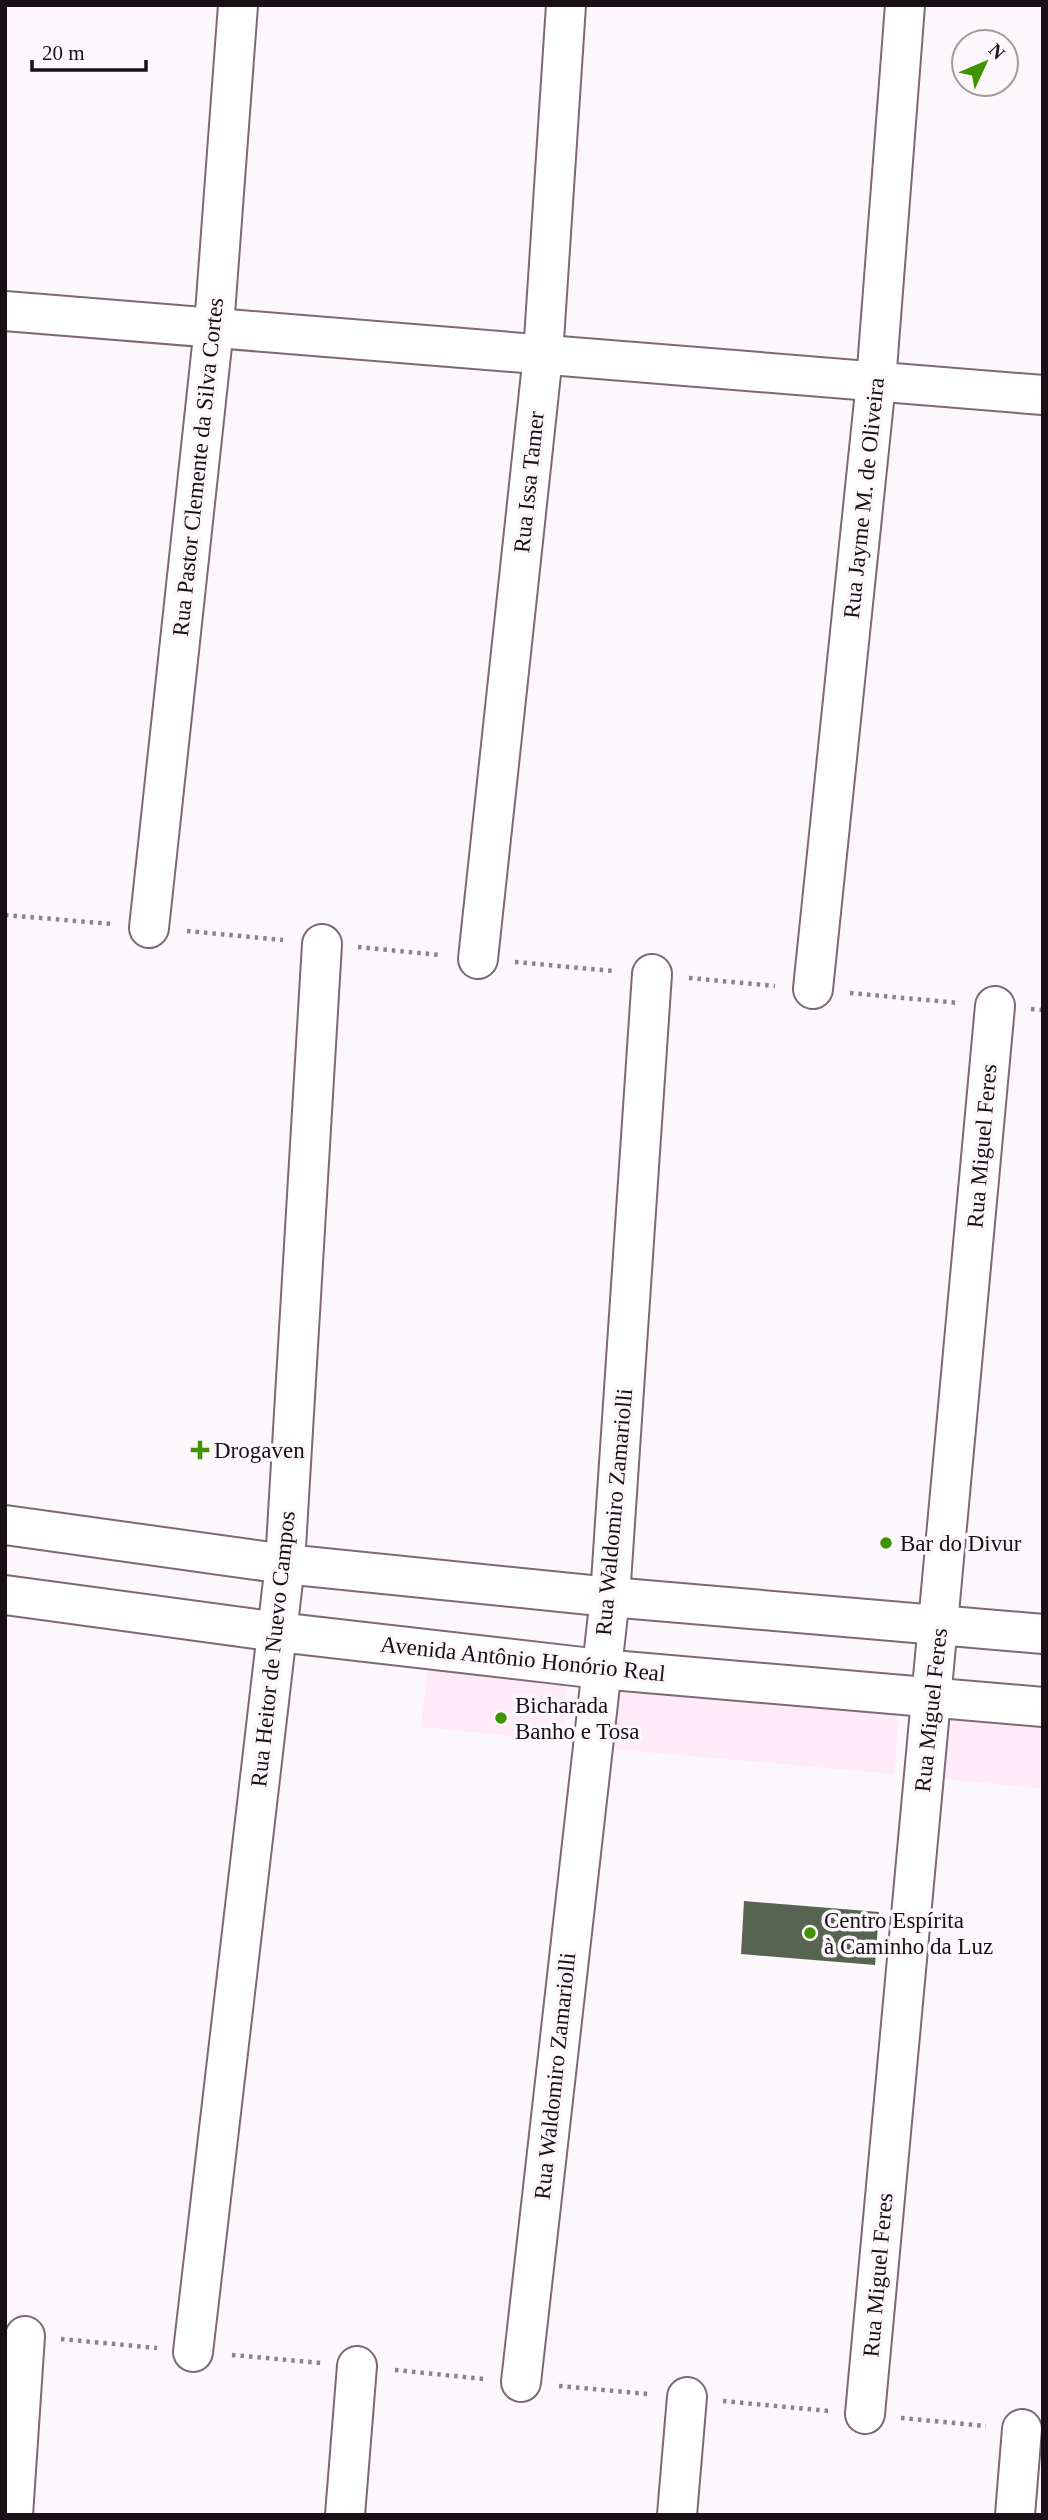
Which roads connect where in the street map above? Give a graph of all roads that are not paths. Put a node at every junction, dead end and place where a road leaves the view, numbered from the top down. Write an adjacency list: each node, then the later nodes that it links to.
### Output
1 (238, 5): 5 (street, Rua Pastor Clemente da Silva Cortes)
2 (566, 5): 6 (street, Rua Issa Tamer)
3 (905, 5): 7 (street, Rua Jayme M. de Oliveira)
4 (5, 311): 5 (street)
5 (214, 327): 6 (street); 9 (street, Rua Pastor Clemente da Silva Cortes)
6 (543, 355): 7 (street); 11 (street, Rua Issa Tamer)
7 (876, 382): 8 (street); 13 (street, Rua Jayme M. de Oliveira)
8 (1043, 394)
9 (149, 928)
10 (322, 944): 16 (street, Rua Heitor de Nuevo Campos)
11 (478, 958)
12 (652, 974): 18 (street, Rua Waldomiro Zamariolli)
13 (813, 989)
14 (995, 1006): 19 (street, Rua Miguel Feres)
15 (5, 1525): 16 (street)
16 (285, 1564): 18 (street); 20 (street, Rua Heitor de Nuevo Campos)
17 (5, 1595): 20 (street, Avenida Antônio Honório Real)
18 (611, 1597): 19 (street); 22 (street, Rua Waldomiro Zamariolli)
19 (940, 1626): 21 (street); 23 (street, Rua Miguel Feres)
20 (278, 1632): 22 (street, Avenida Antônio Honório Real); 26 (street, Rua Heitor de Nuevo Campos)
21 (1043, 1634)
22 (600, 1669): 23 (street, Avenida Antônio Honório Real); 28 (street, Rua Waldomiro Zamariolli)
23 (932, 1698): 24 (street, Avenida Antônio Honório Real); 30 (street, Rua Miguel Feres)
24 (1043, 1707)
25 (25, 2336): 32 (street)
26 (193, 2352)
27 (357, 2367): 33 (street)
28 (521, 2382)
29 (687, 2397): 34 (street)
30 (865, 2414)
31 (1022, 2429): 35 (street)
32 (13, 2515)
33 (345, 2515)
34 (677, 2515)
35 (1015, 2515)

